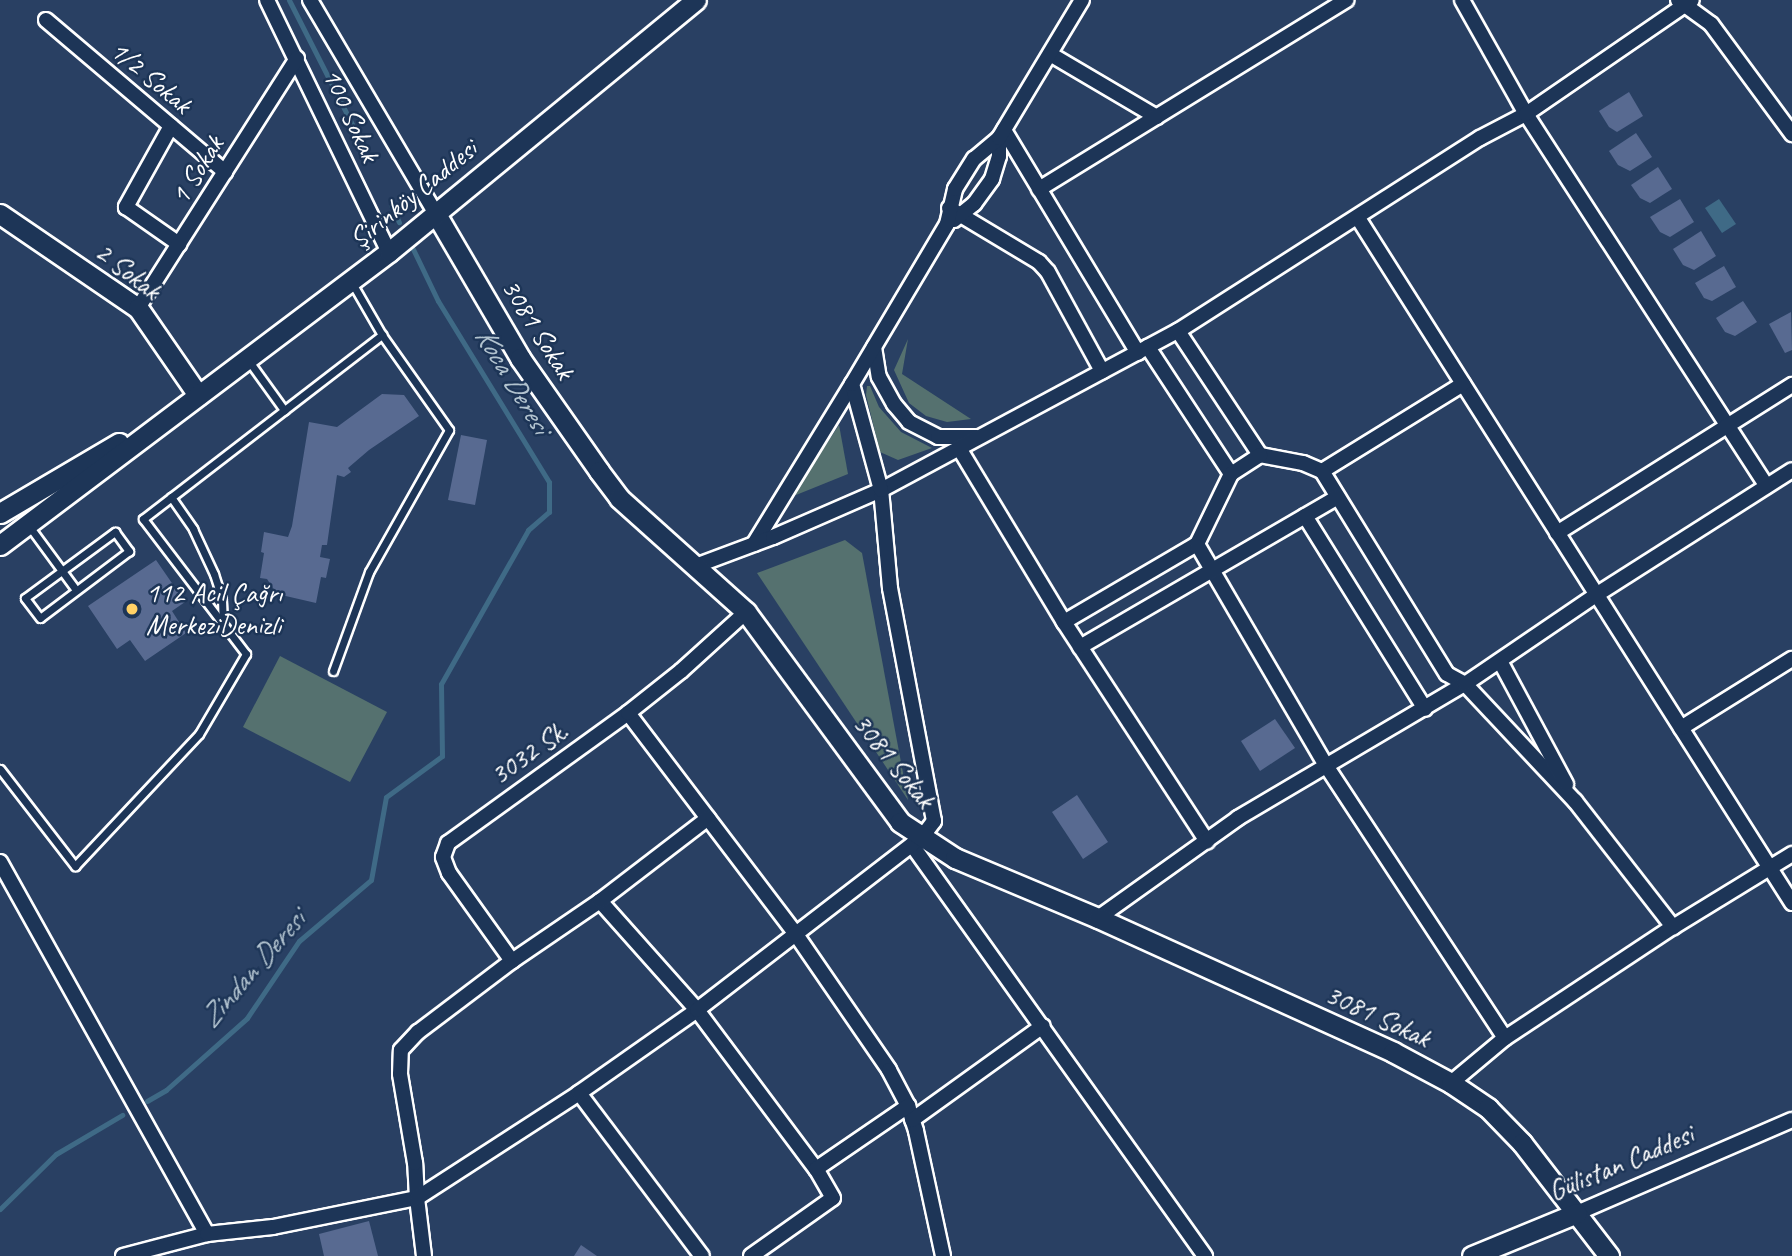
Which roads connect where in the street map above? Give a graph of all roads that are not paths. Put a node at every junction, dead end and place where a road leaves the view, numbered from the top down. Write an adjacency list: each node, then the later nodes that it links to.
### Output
1 (267, 0): 10 (street, 100 Sokak)
2 (310, 0): 20 (street, 100 Sokak)
3 (696, 0): 20 (street, Şirinköy Caddesi)
4 (1082, 0): 9 (street)
5 (1346, 0): 12 (street)
6 (1462, 0): 11 (street)
7 (1684, 2): 11 (street); 15 (street)
8 (46, 20): 13 (street, 1/2 Sokak)
9 (1050, 54): 12 (street); 14 (street)
10 (297, 58): 16 (street, 1 Sokak); 23 (street, 100 Sokak)
11 (1526, 114): 21 (street); 38 (street)
12 (1157, 117): 17 (street)
13 (171, 126): 16 (street, 1/2 Sokak); 22 (street)
14 (1001, 134): 17 (street); 18 (street); 18 (street)
15 (1792, 134)
16 (225, 172): 22 (street, 1 Sokak)
17 (1039, 189): 29 (street)
18 (955, 211): 28 (street); 31 (street)
19 (0, 214): 25 (street, 2 Sokak)
20 (436, 214): 23 (street, Şirinköy Caddesi); 56 (street, 3081 Sokak)
21 (1358, 218): 26 (street); 33 (street)
22 (179, 244): 25 (street, 1 Sokak)
23 (389, 252): 24 (street, Şirinköy Caddesi)
24 (350, 281): 27 (lane); 30 (street, Şirinköy Caddesi)
25 (138, 308): 35 (street, 2 Sokak)
26 (1178, 331): 29 (street); 41 (street)
27 (382, 335): 36 (lane); 67 (lane)
28 (874, 347): 32 (street); 39 (street)
29 (1143, 350): 31 (street); 44 (street)
30 (246, 358): 35 (street, Şirinköy Caddesi); 36 (lane)
31 (1102, 372): 39 (street)
32 (852, 384): 46 (street); 54 (street)
33 (1462, 384): 43 (street); 52 (street)
34 (1792, 385): 38 (street)
35 (198, 395): 37 (street, Şirinköy Caddesi)
36 (284, 410): 47 (lane)
37 (160, 422): 49 (street, Şirinköy Caddesi); 51 (street, Şirinköy Caddesi)
38 (1728, 425): 45 (street); 52 (street)
39 (981, 436): 40 (street)
40 (959, 448): 46 (street); 62 (street)
41 (1260, 455): 43 (street); 44 (street)
42 (1792, 470): 45 (street)
43 (1322, 471): 48 (street)
44 (1231, 474): 55 (street)
45 (1767, 486): 60 (street)
46 (881, 490): 54 (street); 76 (street)
47 (171, 497): 63 (lane); 63 (lane)
48 (1338, 497): 50 (street); 68 (street)
49 (0, 513)
50 (1305, 516): 57 (street); 69 (street)
51 (28, 525): 53 (street, Şirinköy Caddesi); 58 (lane)
52 (1557, 533): 60 (street)
53 (3, 537)
54 (754, 544): 56 (street)
55 (1197, 544): 57 (street); 62 (street)
56 (698, 565): 61 (street, 3081 Sokak)
57 (1212, 568): 64 (street); 72 (street)
58 (62, 571): 59 (lane); 59 (lane); 59 (lane)
59 (76, 590)
60 (1596, 595): 66 (street); 71 (street)
61 (746, 612): 70 (street, 3032 Sk.); 76 (street, 3081 Sokak)
62 (1064, 622): 64 (street)
63 (223, 625): 73 (lane)
64 (1080, 647): 77 (street)
65 (1792, 659): 71 (street)
66 (1500, 661): 68 (street); 74 (street)
67 (333, 671)
68 (1465, 684): 69 (street); 74 (street)
69 (1425, 709): 72 (street)
70 (628, 713): 75 (street); 86 (street, 3032 Sk.)
71 (1681, 728): 80 (street)
72 (1327, 767): 77 (street); 89 (street)
73 (0, 769)
74 (1575, 801): 84 (street)
75 (708, 818): 81 (street); 85 (street)
76 (917, 841): 83 (street, 3081 Sokak); 85 (street); 88 (street)
77 (1207, 841): 83 (street)
78 (1792, 854): 80 (street)
79 (0, 862): 97 (street)
80 (1770, 869): 82 (street); 84 (street)
81 (600, 901): 86 (street); 87 (street)
82 (1792, 902)
83 (1098, 918): 90 (street, 3081 Sokak)
84 (1673, 927): 89 (street)
85 (795, 933): 87 (street); 92 (street)
86 (512, 961): 95 (street)
87 (696, 1010): 91 (street); 94 (street)
88 (1043, 1026): 92 (street); 103 (street)
89 (1505, 1038): 90 (street)
90 (1451, 1083): 96 (street, 3081 Sokak)
91 (579, 1093): 95 (street); 100 (street)
92 (910, 1113): 94 (street); 102 (street)
93 (1792, 1120): 96 (street, Gülistan Caddesi)
94 (816, 1169): 101 (street)
95 (416, 1198): 97 (street); 99 (street)
96 (1577, 1213): 104 (street, Gülistan Caddesi); 105 (street, 3081 Sokak)
97 (207, 1234): 98 (street)
98 (123, 1256)
99 (424, 1256)
100 (702, 1256)
101 (751, 1256)
102 (943, 1256)
103 (1205, 1256)
104 (1472, 1256)
105 (1609, 1256)

